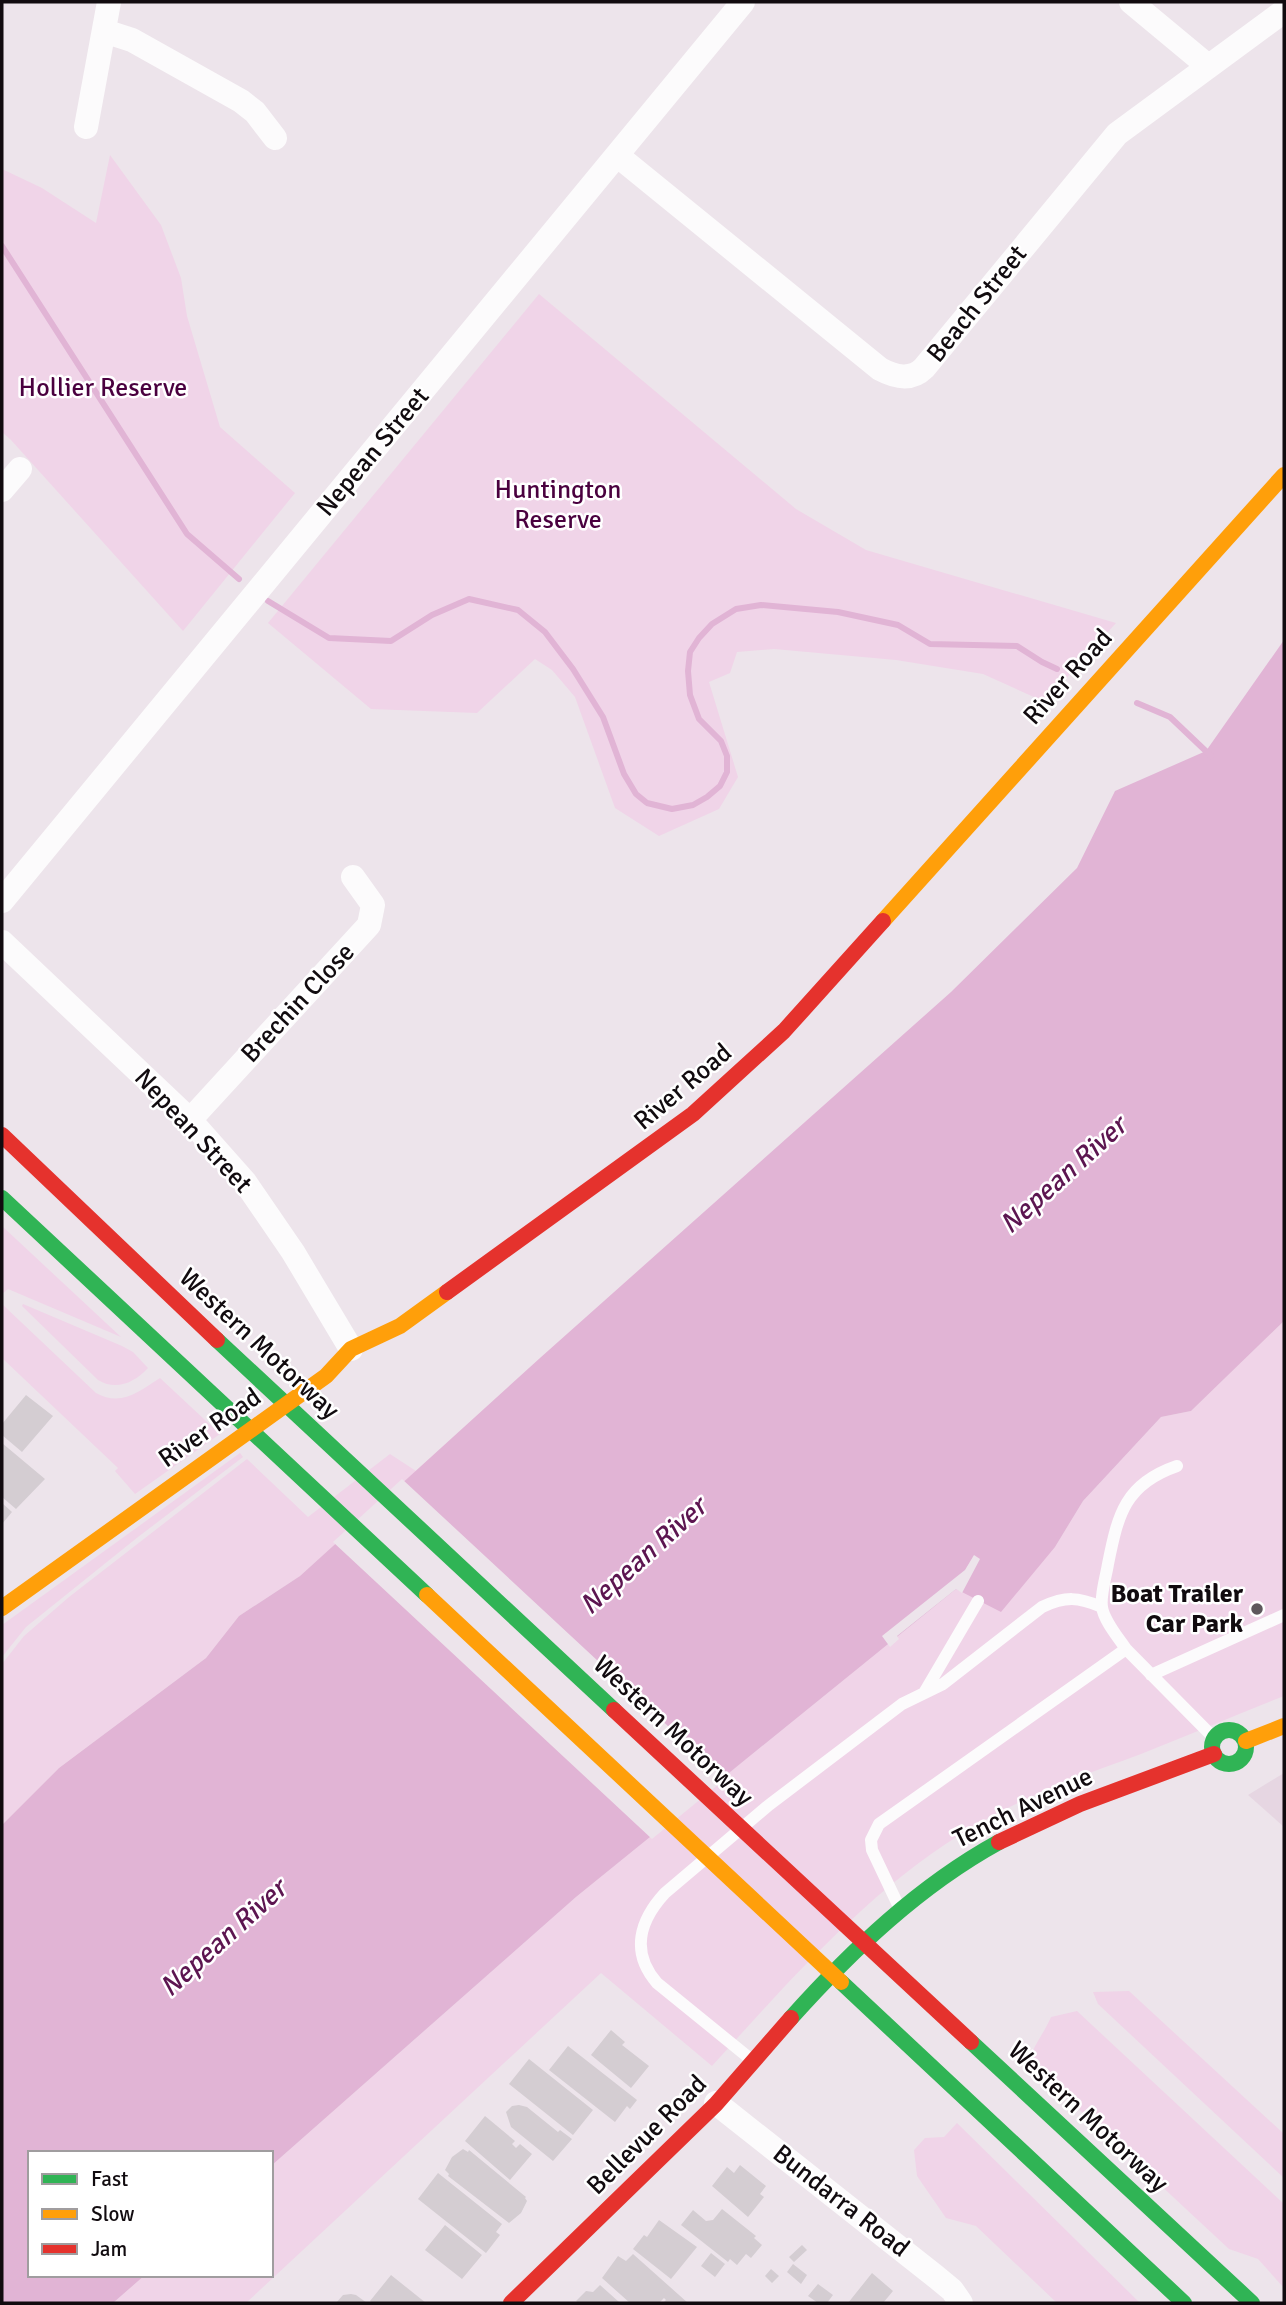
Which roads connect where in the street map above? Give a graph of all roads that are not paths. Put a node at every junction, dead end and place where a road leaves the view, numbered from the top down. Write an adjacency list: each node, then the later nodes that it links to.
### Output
1 (109, 2): 5 (street)
2 (743, 2): 9 (street, Nepean Street)
3 (1130, 2): 6 (street)
4 (1284, 10): 6 (street, Beach Street)
5 (104, 31): 7 (street); 8 (street)
6 (1208, 66): 9 (street, Beach Street)
7 (86, 127)
8 (275, 138)
9 (618, 156): 14 (street, Nepean Street)
10 (20, 469): 12 (street)
11 (1284, 475): 19 (main road, River Road)
12 (2, 490)
13 (353, 877): 16 (street, Brechin Close)
14 (2, 901)
15 (2, 942): 16 (street, Nepean Street)
16 (190, 1120): 19 (street, Nepean Street)
17 (2, 1135): 38 (main road, Western Motorway)
18 (2, 1198): 37 (main road)
19 (351, 1349): 23 (main road, River Road)
20 (1177, 1466): 22 (lane)
21 (978, 1601): 27 (lane)
22 (1102, 1607): 25 (lane); 27 (lane)
23 (2, 1608)
24 (1284, 1615): 26 (lane)
25 (1126, 1649): 26 (lane); 31 (lane)
26 (1152, 1675): 30 (lane)
27 (924, 1693): 33 (lane)
28 (1284, 1726): 29 (main road)
29 (1246, 1741): 30 (main road); 30 (main road)
30 (1214, 1746): 31 (main road, Tench Avenue)
31 (900, 1910): 32 (main road, Tench Avenue)
32 (811, 1995): 33 (main road, Bellevue Road)
33 (753, 2061): 34 (main road, Bellevue Road)
34 (716, 2104): 35 (main road, Bellevue Road); 36 (street, Bundarra Road)
35 (511, 2303)
36 (961, 2303)
37 (1184, 2303)
38 (1252, 2303)

